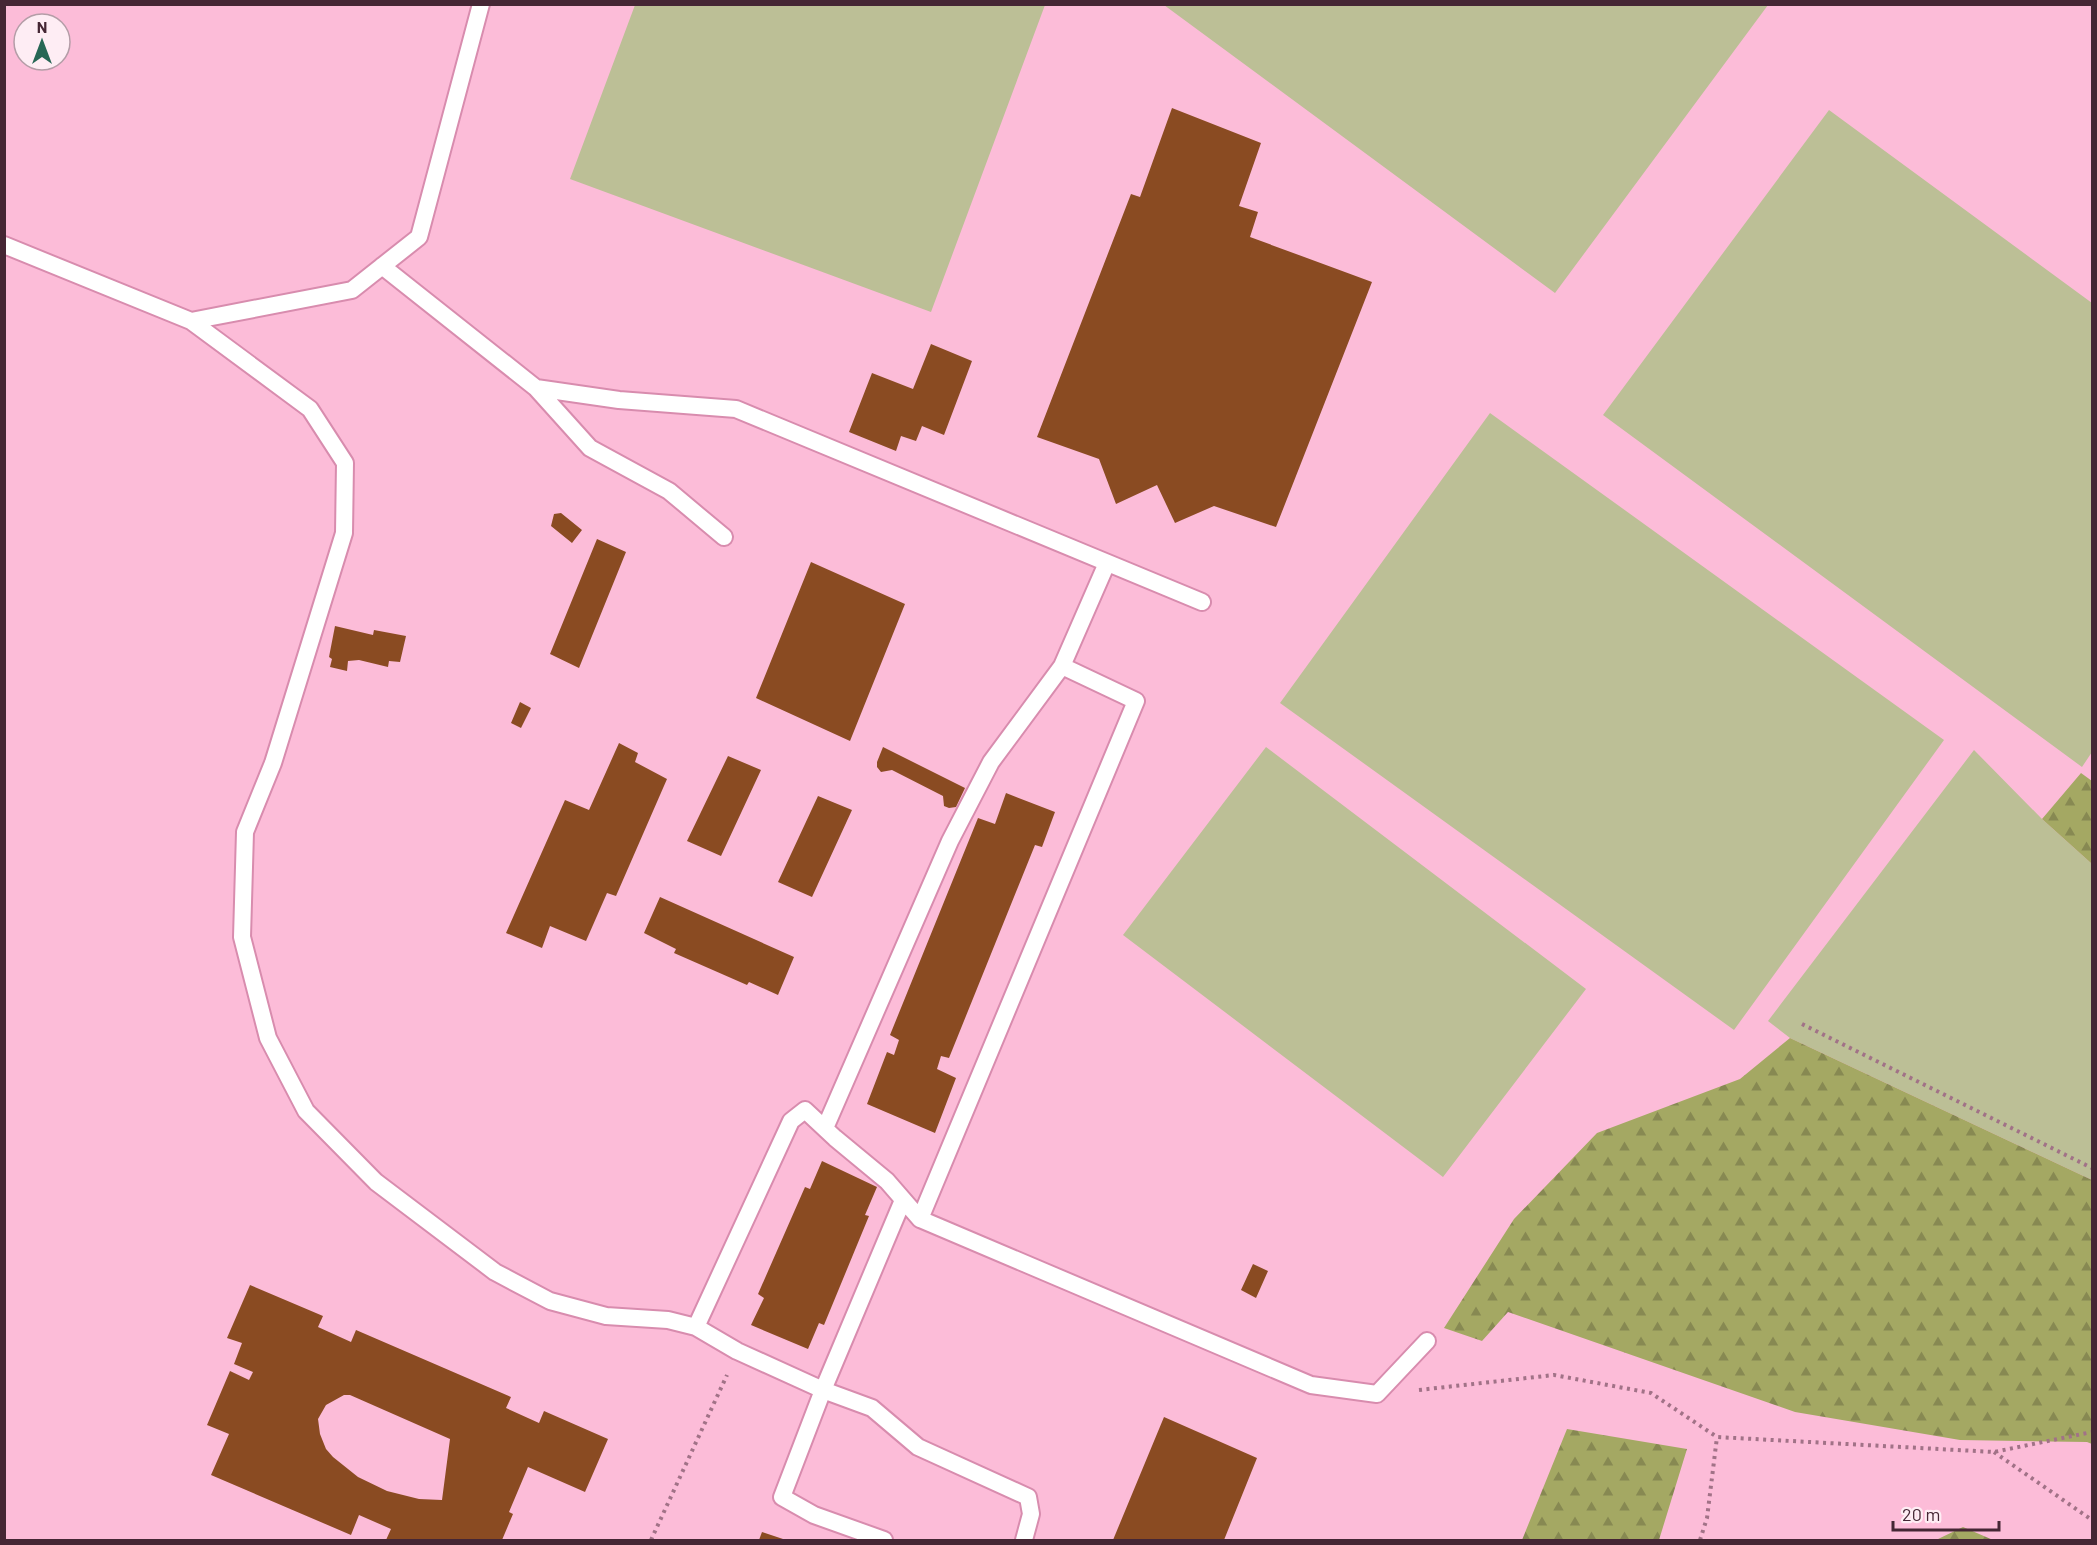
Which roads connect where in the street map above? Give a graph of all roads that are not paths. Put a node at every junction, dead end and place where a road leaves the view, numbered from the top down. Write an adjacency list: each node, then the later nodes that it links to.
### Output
1 (481, 4): 3 (lane)
2 (4, 245): 4 (lane)
3 (382, 266): 4 (lane); 5 (lane)
4 (191, 321): 13 (lane)
5 (536, 388): 6 (lane); 7 (lane)
6 (724, 537)
7 (1107, 563): 8 (lane); 9 (lane)
8 (1202, 602)
9 (1062, 666): 10 (lane); 12 (lane)
10 (825, 1128): 11 (lane); 13 (lane)
11 (903, 1200): 12 (lane); 15 (lane)
12 (920, 1219): 14 (lane)
13 (696, 1327): 15 (lane)
14 (1427, 1341)
15 (823, 1390): 16 (lane); 17 (lane)
16 (884, 1540)
17 (1023, 1540)

